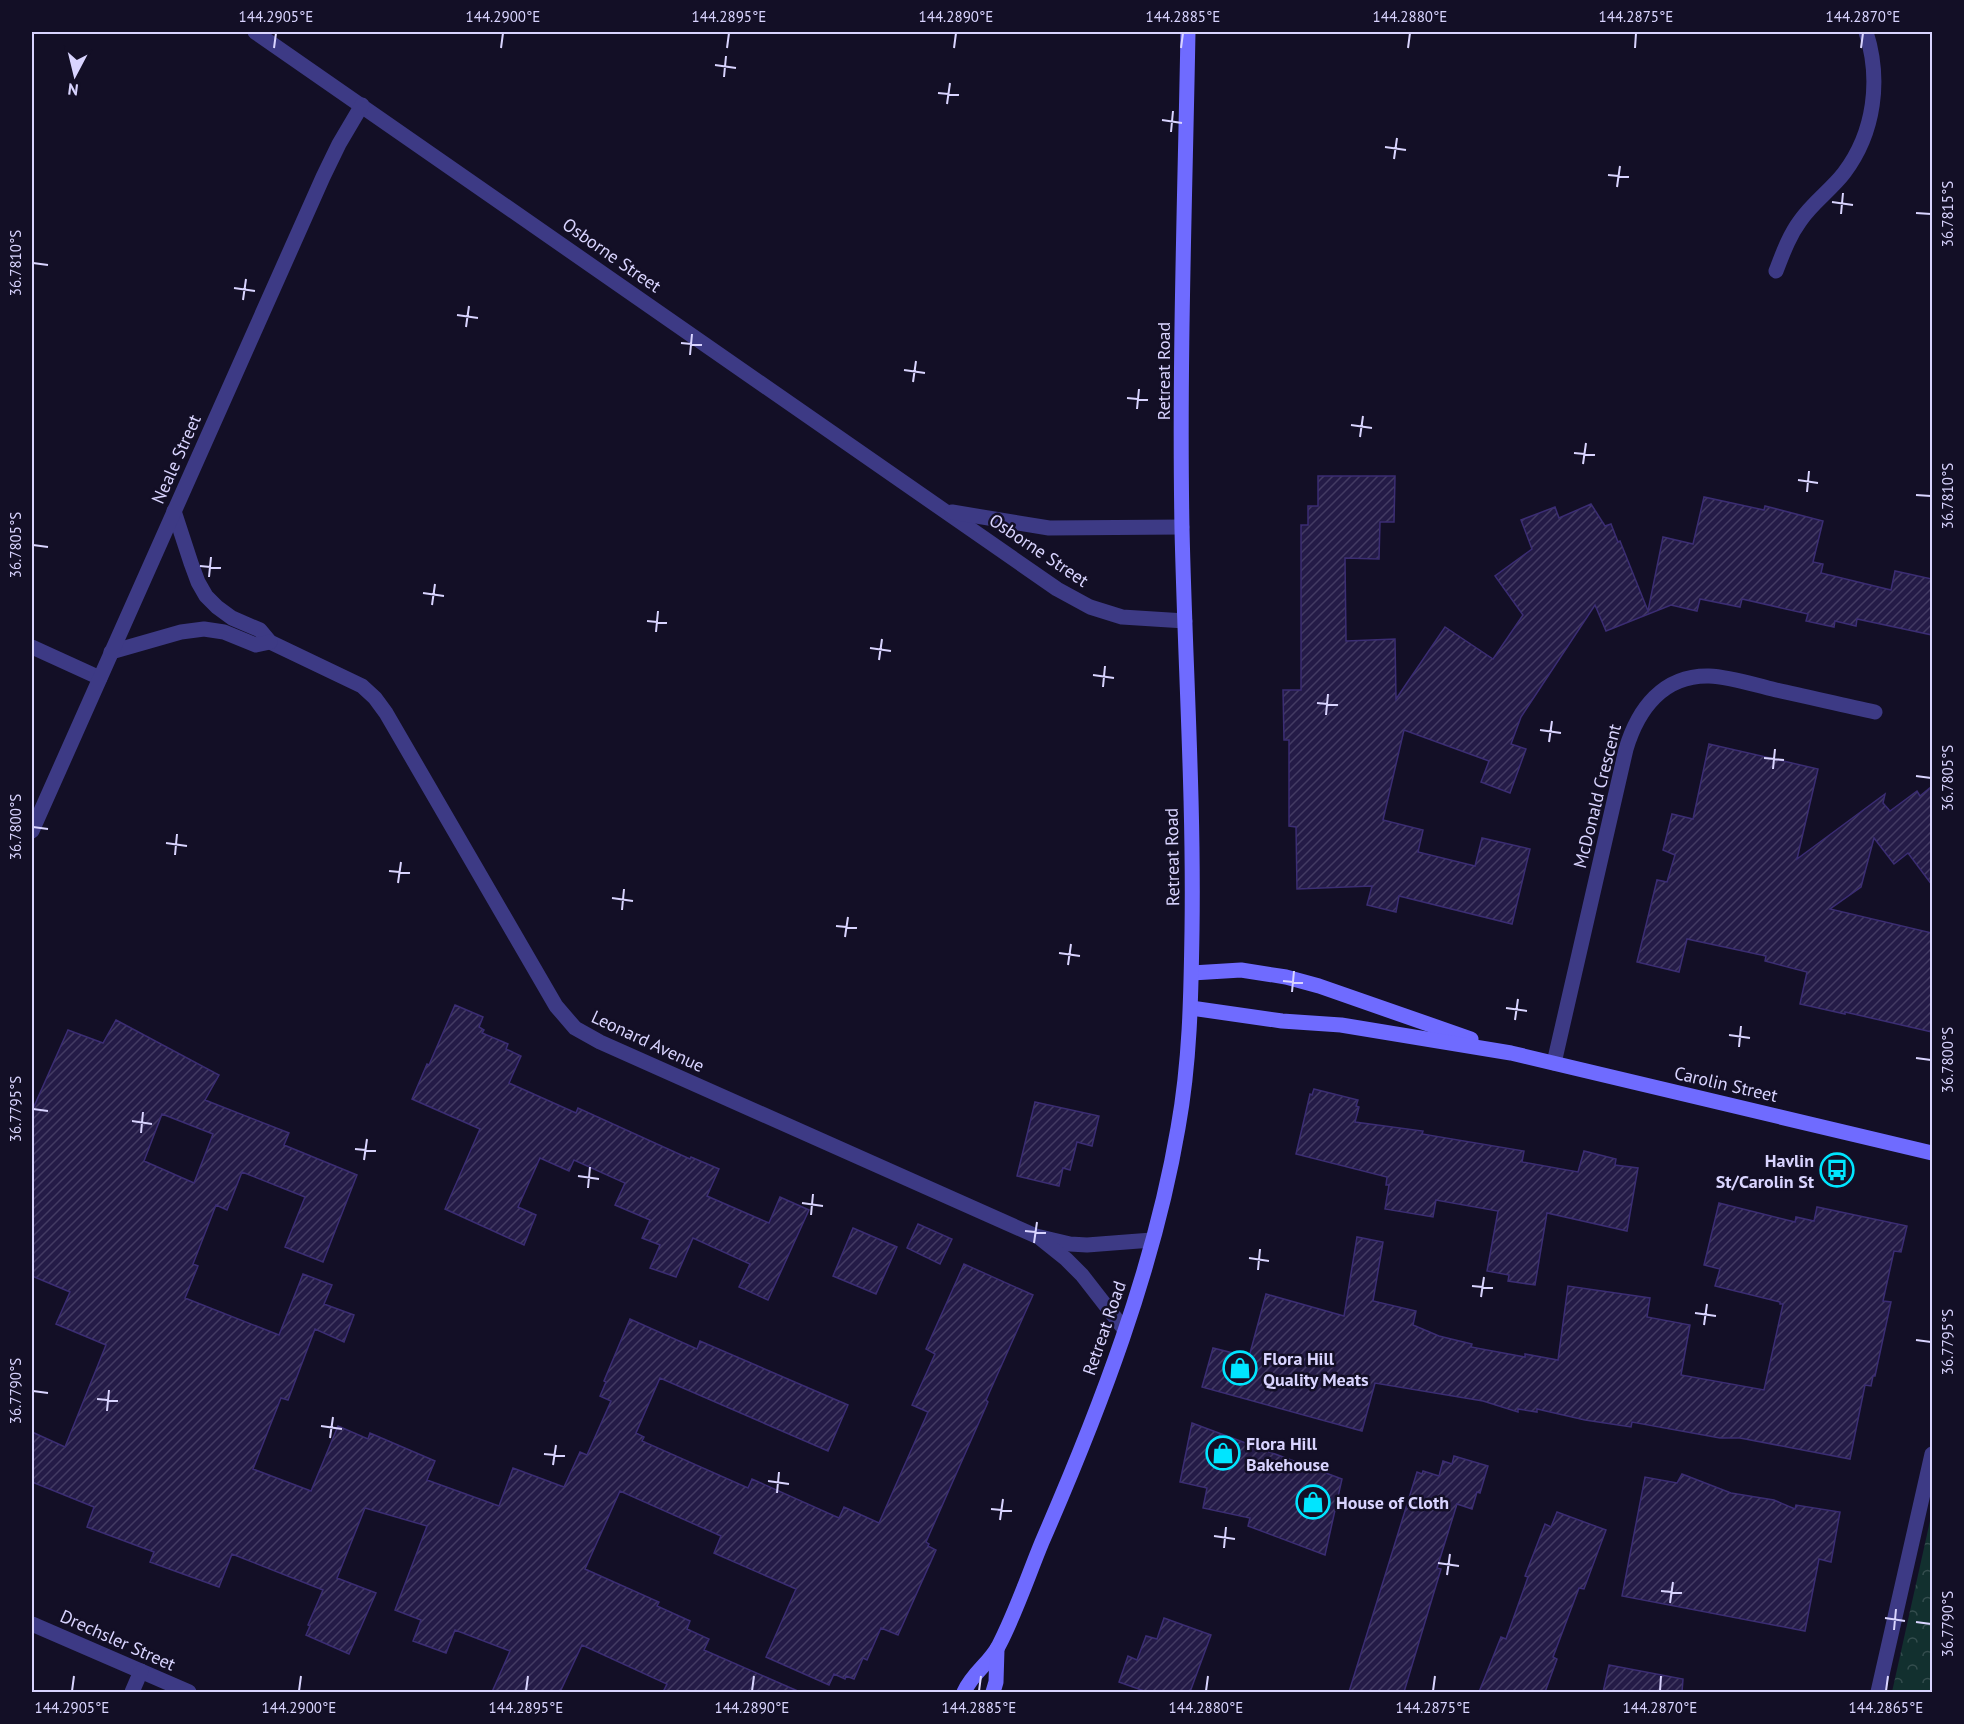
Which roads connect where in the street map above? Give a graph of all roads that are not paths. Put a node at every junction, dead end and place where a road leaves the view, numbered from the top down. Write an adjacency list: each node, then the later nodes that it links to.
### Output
1 (255, 32): 4 (street, Osborne Street)
2 (1188, 32): 8 (street, Retreat Road)
3 (1866, 32): 5 (street)
4 (362, 105): 6 (street, Neale Street); 7 (street, Osborne Street)
5 (1776, 271)
6 (174, 511): 10 (street, Leonard Avenue); 12 (street, Neale Street)
7 (946, 511): 8 (street, Osborne Street); 9 (street, Osborne Street)
8 (1182, 527): 9 (street, Retreat Road)
9 (1185, 621): 16 (street, Retreat Road)
10 (270, 642): 12 (street, Leonard Avenue); 21 (street, Leonard Avenue)
11 (32, 647): 13 (street)
12 (111, 652): 13 (street, Neale Street)
13 (100, 678): 15 (street, Neale Street)
14 (1875, 712): 19 (street, McDonald Crescent)
15 (32, 831)
16 (1192, 973): 17 (street, Retreat Road); 18 (street, Carolin Street)
17 (1191, 1008): 18 (street, Carolin Street); 22 (street, Retreat Road)
18 (1511, 1053): 19 (street, Carolin Street)
19 (1554, 1064): 20 (street, Carolin Street)
20 (1932, 1153)
21 (1036, 1236): 22 (street, Leonard Avenue); 23 (street, Leonard Avenue)
22 (1152, 1240): 23 (street, Retreat Road)
23 (1124, 1329): 26 (street, Retreat Road)
24 (1932, 1454): 32 (street)
25 (32, 1624): 27 (street, Drechsler Street)
26 (997, 1649): 30 (street, Retreat Road); 31 (street, Retreat Road)
27 (141, 1671): 28 (street); 29 (street, Drechsler Street)
28 (132, 1692)
29 (189, 1692)
30 (964, 1692)
31 (993, 1692)
32 (1878, 1692)

